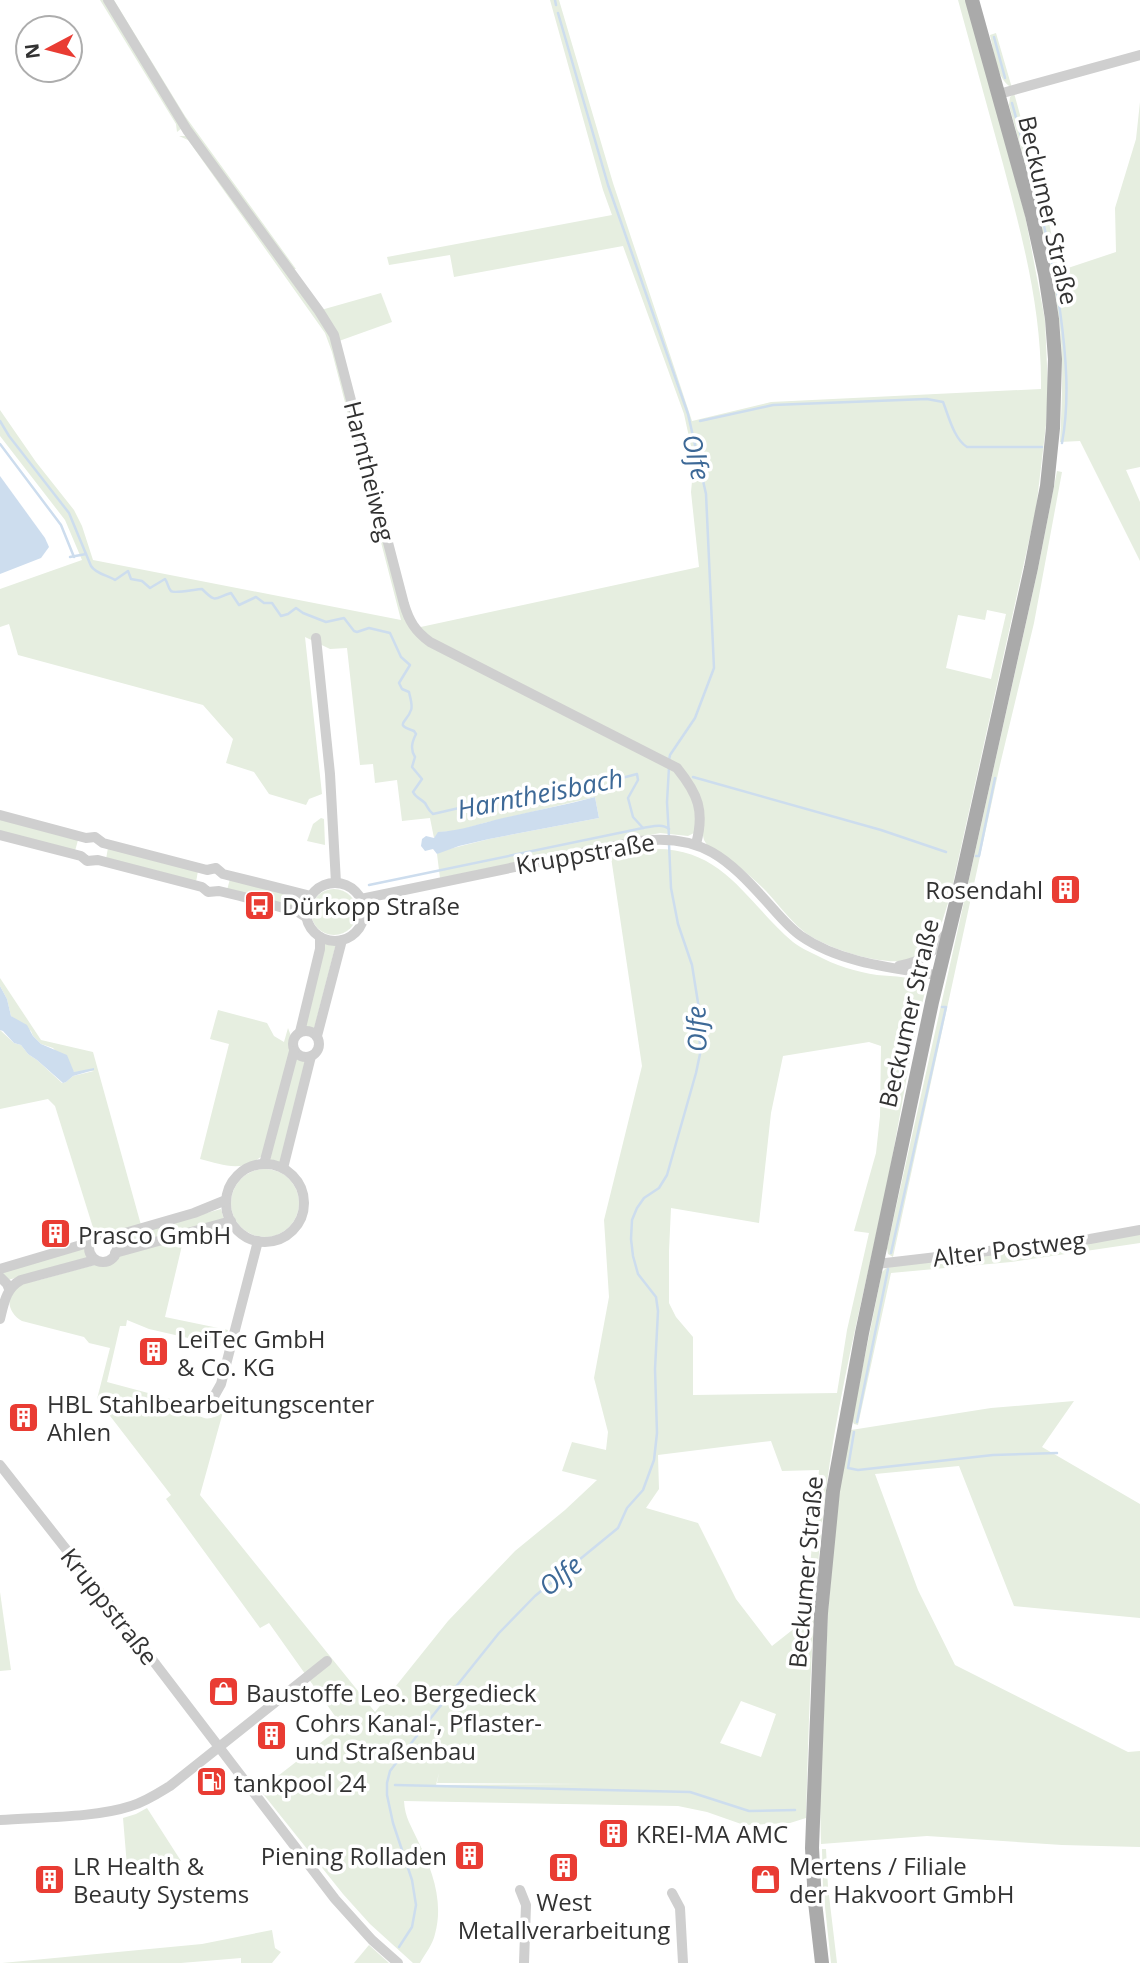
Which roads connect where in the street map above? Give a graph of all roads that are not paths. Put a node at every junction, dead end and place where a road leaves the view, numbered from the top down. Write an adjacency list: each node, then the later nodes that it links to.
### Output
1 (108, 0): 10 (street, Harntheiweg)
2 (972, 0): 4 (main road, Beckumer Straße)
3 (1140, 55): 4 (street)
4 (999, 94): 21 (main road, Beckumer Straße)
5 (317, 638): 15 (street)
6 (0, 815): 8 (street)
7 (0, 835): 11 (street)
8 (86, 838): 9 (street); 11 (street)
9 (103, 843): 12 (street); 13 (street)
10 (696, 844): 19 (street, Kruppstraße); 24 (street, Kruppstraße)
11 (81, 856): 12 (street)
12 (98, 860): 16 (street)
13 (207, 870): 14 (street); 16 (street)
14 (223, 874): 17 (street); 18 (street)
15 (337, 883): 18 (street); 19 (street)
16 (202, 887): 17 (street)
17 (219, 891): 20 (street)
18 (310, 896): 20 (street)
19 (362, 903): 23 (street)
20 (306, 917): 22 (street)
21 (950, 927): 24 (street); 25 (main road, Beckumer Straße)
22 (320, 937): 23 (street); 26 (street)
23 (342, 940): 27 (street)
24 (895, 967): 25 (street, Kruppstraße)
25 (938, 975): 40 (main road, Beckumer Straße)
26 (300, 1032): 27 (street); 28 (street)
27 (317, 1036): 29 (street)
28 (294, 1051): 29 (street); 30 (street)
29 (312, 1056): 31 (street)
30 (264, 1164): 31 (street); 32 (street)
31 (283, 1168): 36 (street)
32 (226, 1200): 33 (street); 35 (street)
33 (231, 1221): 36 (street); 38 (street)
34 (1140, 1230): 40 (street, Alter Postweg)
35 (111, 1237): 37 (street); 38 (street)
36 (258, 1241): 45 (street)
37 (90, 1242): 39 (street); 41 (street)
38 (116, 1253): 39 (street)
39 (95, 1260): 43 (street)
40 (877, 1264): 55 (main road, Beckumer Straße)
41 (0, 1269)
42 (0, 1278): 43 (street)
43 (9, 1289): 44 (street)
44 (0, 1319)
45 (212, 1401)
46 (0, 1465): 48 (street, Kruppstraße)
47 (327, 1661): 48 (street)
48 (218, 1748): 49 (street); 52 (street, Kruppstraße)
49 (0, 1820)
50 (520, 1890): 53 (street)
51 (672, 1893): 54 (street)
52 (398, 1963)
53 (524, 1963)
54 (683, 1963)
55 (822, 1963)

